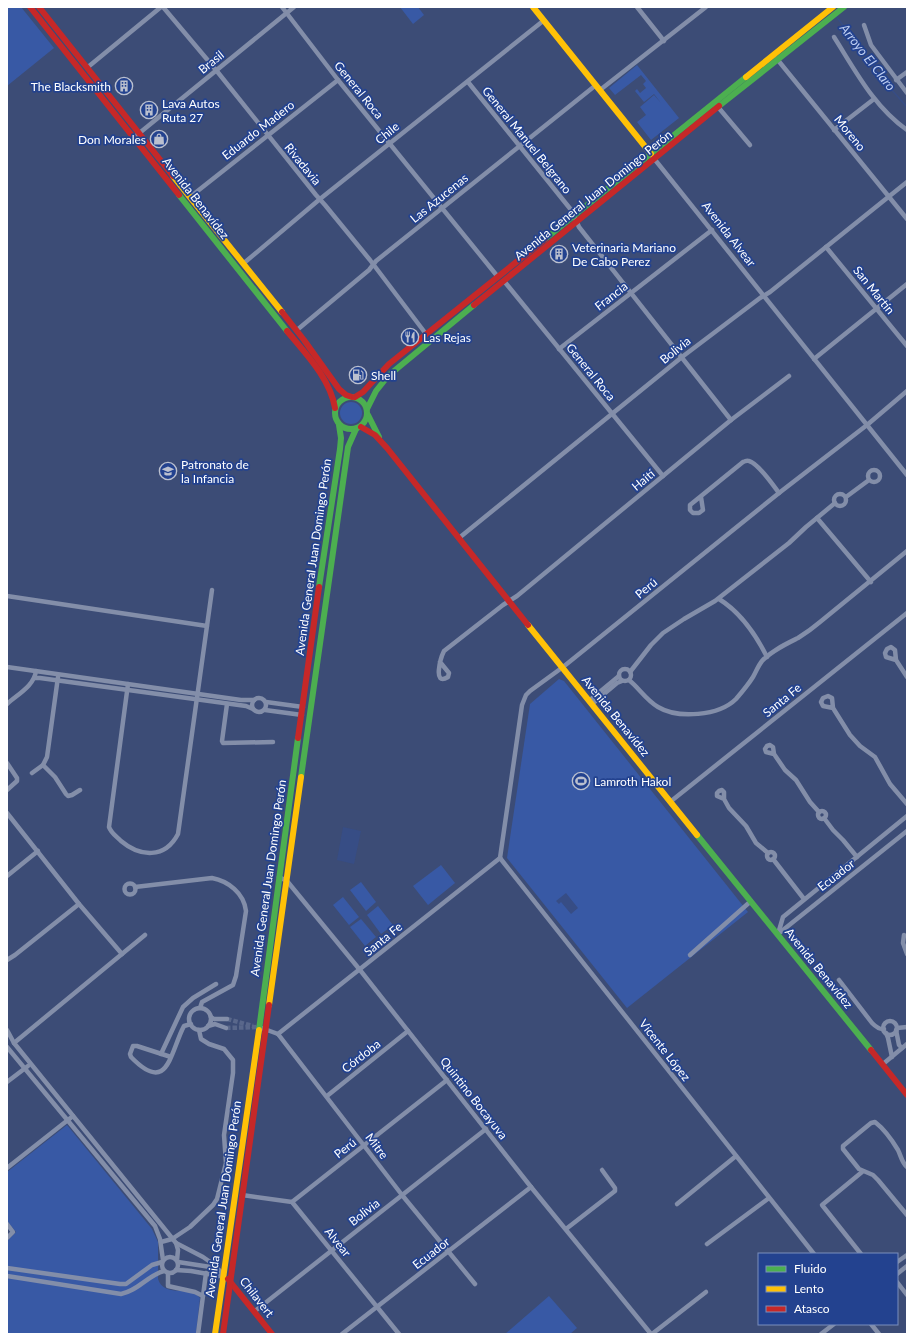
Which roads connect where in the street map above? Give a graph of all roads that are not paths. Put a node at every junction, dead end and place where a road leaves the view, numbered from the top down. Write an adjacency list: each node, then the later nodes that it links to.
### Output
1 (30, 7): 32 (main road, Avenida Benavídez)
2 (39, 7): 18 (main road, Avenida Benavídez)
3 (162, 7): 18 (street); 19 (street, Rivadavia)
4 (282, 7): 11 (street, General Roca)
5 (294, 7): 11 (street, Brasil)
6 (532, 7): 13 (main road, Avenida Alvear)
7 (637, 7): 16 (street)
8 (706, 7): 16 (street, Las Azucenas)
9 (833, 7): 12 (main road, Avenida General Juan Domingo Perón)
10 (843, 8): 12 (main road, Avenida General Juan Domingo Perón)
11 (287, 13): 19 (street, Brasil); 21 (street, General Roca)
12 (824, 18): 17 (main road, Avenida General Juan Domingo Perón); 36 (main road, Avenida General Juan Domingo Perón)
13 (543, 21): 23 (street, Chile); 24 (main road, Avenida Alvear)
14 (864, 25): 22 (street)
15 (834, 37): 26 (street)
16 (664, 41): 24 (street, Las Azucenas)
17 (777, 59): 27 (main road, Avenida General Juan Domingo Perón); 28 (street, Moreno)
18 (88, 67): 30 (main road, Avenida Benavídez)
19 (216, 70): 30 (street, Brasil); 31 (street, Rivadavia)
20 (907, 72): 22 (street)
21 (338, 80): 31 (street, Eduardo Madero); 33 (street, General Roca)
22 (896, 80): 25 (street)
23 (468, 82): 33 (street, Chile); 35 (street, General Manuel Belgrano)
24 (598, 88): 35 (street, Las Azucenas); 36 (main road, Avenida Alvear)
25 (907, 93)
26 (874, 99): 28 (street); 29 (street)
27 (718, 107): 34 (street); 36 (main road, Avenida General Juan Domingo Perón)
28 (834, 130): 39 (street, Moreno)
29 (907, 130)
30 (140, 132): 32 (street, Brasil); 38 (main road, Avenida Benavídez)
31 (268, 136): 38 (street, Eduardo Madero); 40 (street, Rivadavia)
32 (134, 137): 64 (main road, Avenida Benavídez)
33 (390, 143): 40 (street, Chile); 41 (street, General Roca)
34 (750, 146)
35 (519, 147): 41 (street, Las Azucenas); 42 (street, General Manuel Belgrano)
36 (653, 156): 42 (main road, Avenida General Juan Domingo Perón); 44 (main road, Avenida General Juan Domingo Perón); 45 (street, Avenida Alvear)
37 (907, 182): 39 (street, Bolivia)
38 (190, 196): 47 (main road, Avenida Benavídez)
39 (889, 197): 43 (street, Moreno); 46 (street, Bolivia)
40 (320, 199): 47 (street, Chile); 48 (street, Rivadavia)
41 (443, 208): 48 (street, Las Azucenas); 49 (street, General Roca)
42 (575, 216): 44 (street, General Manuel Belgrano); 49 (main road, Avenida General Juan Domingo Perón)
43 (907, 219)
44 (577, 222): 50 (main road, Avenida General Juan Domingo Perón); 52 (street, General Manuel Belgrano)
45 (712, 230): 52 (street, Francia); 53 (street, Avenida Alvear)
46 (826, 247): 53 (street, Bolivia); 54 (street, San Martín)
47 (244, 263): 55 (main road, Avenida Benavídez)
48 (373, 265): 55 (street, Las Azucenas); 56 (street, Rivadavia)
49 (498, 277): 56 (main road, Avenida General Juan Domingo Perón)
50 (504, 281): 58 (street, General Roca); 65 (main road, Avenida General Juan Domingo Perón)
51 (907, 284): 54 (street)
52 (632, 293): 58 (street, Francia); 59 (street, General Manuel Belgrano)
53 (763, 296): 59 (street, Bolivia); 60 (street, Avenida Alvear)
54 (876, 308): 57 (street, San Martín); 60 (street)
55 (297, 330): 63 (main road, Avenida Benavídez)
56 (426, 334): 63 (main road, Avenida General Juan Domingo Perón)
57 (907, 346)
58 (559, 349): 66 (street, General Roca)
59 (682, 358): 66 (street, Bolivia); 67 (street, General Manuel Belgrano)
60 (814, 359): 69 (street, Avenida Alvear)
61 (788, 376): 67 (street, Haití)
62 (907, 391): 69 (street, Perú)
63 (353, 397): 64 (main road); 65 (main road)
64 (335, 408): 68 (main road)
65 (367, 412): 70 (main road); 71 (main road, Avenida Benavídez)
66 (613, 415): 73 (street, General Roca); 80 (street, Bolivia)
67 (731, 420): 73 (street, Haití)
68 (339, 425): 70 (main road); 112 (main road, Avenida General Juan Domingo Perón)
69 (867, 425): 72 (street, Avenida Alvear); 75 (street, Perú)
70 (359, 428): 71 (main road, Avenida Benavídez); 135 (main road, Avenida General Juan Domingo Perón)
71 (383, 444): 80 (main road, Avenida Benavídez)
72 (907, 475)
73 (663, 476): 86 (street, Haití)
74 (869, 480): 77 (street)
75 (779, 493): 76 (street); 93 (street, Perú)
76 (701, 497)
77 (846, 497): 78 (street); 78 (street)
78 (835, 503): 79 (street)
79 (817, 518): 82 (street); 85 (street)
80 (459, 538): 86 (main road, Avenida Benavídez)
81 (907, 551): 82 (street)
82 (871, 582): 89 (street)
83 (212, 590): 88 (street)
84 (7, 596): 88 (street)
85 (718, 599): 89 (street); 95 (street)
86 (510, 600): 91 (street, Haití); 93 (main road, Avenida Benavídez)
87 (907, 613): 125 (street, Santa Fe)
88 (207, 626): 105 (street)
89 (766, 657): 101 (street)
90 (896, 660): 98 (street)
91 (440, 662)
92 (7, 667): 94 (street)
93 (563, 667): 109 (main road, Avenida Benavídez); 132 (street, Perú)
94 (36, 671): 96 (street); 99 (street)
95 (630, 672): 97 (street); 101 (street)
96 (58, 674): 100 (street); 103 (street)
97 (619, 676): 102 (street); 109 (street)
98 (907, 677)
99 (35, 678): 100 (street); 110 (street)
100 (57, 680): 104 (street); 120 (street)
101 (629, 680): 102 (street)
102 (622, 681): 109 (street)
103 (128, 684): 104 (street); 105 (street)
104 (128, 690): 106 (street); 106 (street)
105 (198, 693): 106 (street); 107 (street)
106 (197, 700): 111 (street)
107 (254, 700): 108 (street); 114 (street)
108 (266, 702): 112 (street); 115 (street)
109 (591, 702): 125 (main road, Avenida Benavídez)
110 (7, 704)
111 (227, 704): 114 (street); 117 (street)
112 (303, 707): 116 (main road, Avenida General Juan Domingo Perón)
113 (833, 708): 126 (street)
114 (253, 709): 115 (street)
115 (265, 710): 116 (street)
116 (302, 715): 134 (main road, Avenida General Juan Domingo Perón)
117 (273, 742)
118 (774, 754): 131 (street)
119 (7, 764): 122 (street)
120 (43, 765): 121 (street); 123 (street)
121 (32, 773)
122 (7, 790)
123 (80, 790)
124 (724, 799): 137 (street)
125 (670, 802): 138 (main road, Avenida Benavídez)
126 (907, 804)
127 (7, 813): 130 (street)
128 (907, 816): 131 (street)
129 (907, 831): 140 (street, Ecuador)
130 (38, 851): 133 (street); 139 (street)
131 (857, 857): 137 (street)
132 (500, 858): 147 (street, Santa Fe); 185 (street, Vicente López)
133 (7, 876)
134 (280, 877): 135 (street, Quintino Bocayuva); 157 (main road, Avenida General Juan Domingo Perón)
135 (287, 881): 147 (street, Quintino Bocayuva); 163 (main road, Avenida General Juan Domingo Perón)
136 (135, 887): 151 (street)
137 (804, 899): 140 (street)
138 (751, 901): 140 (main road, Avenida Benavídez); 145 (street)
139 (79, 904): 143 (street); 146 (street)
140 (778, 934): 175 (main road, Avenida Benavídez)
141 (145, 935): 143 (street)
142 (904, 935): 144 (street)
143 (122, 954): 167 (street)
144 (907, 954)
145 (690, 955)
146 (7, 960)
147 (360, 970): 164 (street, Quintino Bocayuva); 166 (street, Santa Fe)
148 (839, 980): 165 (street)
149 (216, 984): 150 (street)
150 (183, 1007): 152 (street); 171 (street)
151 (200, 1008): 152 (street); 153 (street)
152 (191, 1014): 155 (street)
153 (211, 1016): 154 (street); 156 (street)
154 (227, 1019)
155 (191, 1024): 162 (street); 172 (street)
156 (208, 1026): 159 (street); 162 (street)
157 (259, 1027): 163 (street); 218 (main road, Avenida General Juan Domingo Perón)
158 (907, 1027): 160 (street)
159 (226, 1028)
160 (897, 1029): 165 (street); 165 (street); 170 (street)
161 (7, 1030): 167 (street)
162 (199, 1030): 200 (street)
163 (266, 1030): 166 (street); 191 (main road, Avenida General Juan Domingo Perón)
164 (408, 1031): 177 (street, Quintino Bocayuva); 180 (street, Córdoba)
165 (885, 1031): 173 (street)
166 (278, 1034): 180 (street, Mitre)
167 (14, 1043): 174 (street)
168 (907, 1044): 170 (street)
169 (7, 1047): 176 (street)
170 (902, 1048): 173 (street)
171 (161, 1054): 172 (street); 172 (street)
172 (171, 1056)
173 (892, 1057): 175 (street)
174 (31, 1064): 176 (street); 181 (street)
175 (883, 1064): 179 (main road, Avenida Benavídez)
176 (25, 1068): 178 (street); 182 (street)
177 (447, 1080): 183 (street, Quintino Bocayuva); 184 (street, Perú)
178 (7, 1082)
179 (907, 1095)
180 (327, 1096): 184 (street, Mitre)
181 (73, 1116): 182 (street); 200 (street)
182 (67, 1120): 187 (street); 201 (street)
183 (486, 1129): 190 (street, Quintino Bocayuva); 192 (street, Bolivia)
184 (364, 1145): 192 (street, Mitre); 194 (street, Perú)
185 (736, 1156): 193 (street, Vicente López); 195 (street)
186 (907, 1167): 189 (street)
187 (7, 1168)
188 (602, 1170): 198 (street)
189 (862, 1172): 196 (street); 206 (street)
190 (531, 1187): 198 (street, Quintino Bocayuva); 204 (street, Ecuador)
191 (242, 1195): 194 (street); 220 (main road, Avenida General Juan Domingo Perón)
192 (402, 1195): 203 (street, Bolivia); 204 (street, Mitre)
193 (770, 1198): 202 (street); 205 (street, Vicente López)
194 (292, 1202): 203 (street, Alvear)
195 (677, 1204)
196 (907, 1215)
197 (7, 1224): 199 (street)
198 (566, 1229): 236 (street, Quintino Bocayuva)
199 (7, 1238)
200 (174, 1241): 201 (street); 209 (street); 213 (street)
201 (161, 1242): 208 (street)
202 (706, 1244)
203 (332, 1250): 226 (street, Alvear); 227 (street, Bolivia)
204 (448, 1252): 222 (street, Mitre); 226 (street, Ecuador)
205 (813, 1253)
206 (860, 1253)
207 (907, 1255): 210 (street)
208 (162, 1261): 209 (street); 212 (street); 215 (street)
209 (177, 1261): 213 (street); 214 (street)
210 (898, 1261)
211 (907, 1266): 216 (street)
212 (7, 1268)
213 (217, 1268): 218 (street)
214 (176, 1270): 215 (street); 217 (street)
215 (166, 1272): 219 (street); 225 (street)
216 (898, 1273)
217 (206, 1274): 218 (street); 225 (street)
218 (224, 1275): 220 (main road, Chilavert); 231 (main road, Avenida General Juan Domingo Perón)
219 (7, 1276)
220 (230, 1280): 227 (main road, Chilavert); 232 (main road, Avenida General Juan Domingo Perón)
221 (898, 1283): 224 (street)
222 (475, 1284)
223 (706, 1292): 236 (street)
224 (907, 1295)
225 (203, 1296): 230 (street)
226 (377, 1306): 234 (street, Ecuador); 235 (street, Alvear)
227 (255, 1311): 233 (main road, Chilavert)
228 (833, 1325): 237 (street)
229 (872, 1325): 238 (street)
230 (198, 1334)
231 (215, 1334)
232 (223, 1334)
233 (272, 1334)
234 (342, 1334)
235 (399, 1334)
236 (651, 1334)
237 (821, 1334)
238 (879, 1334)

